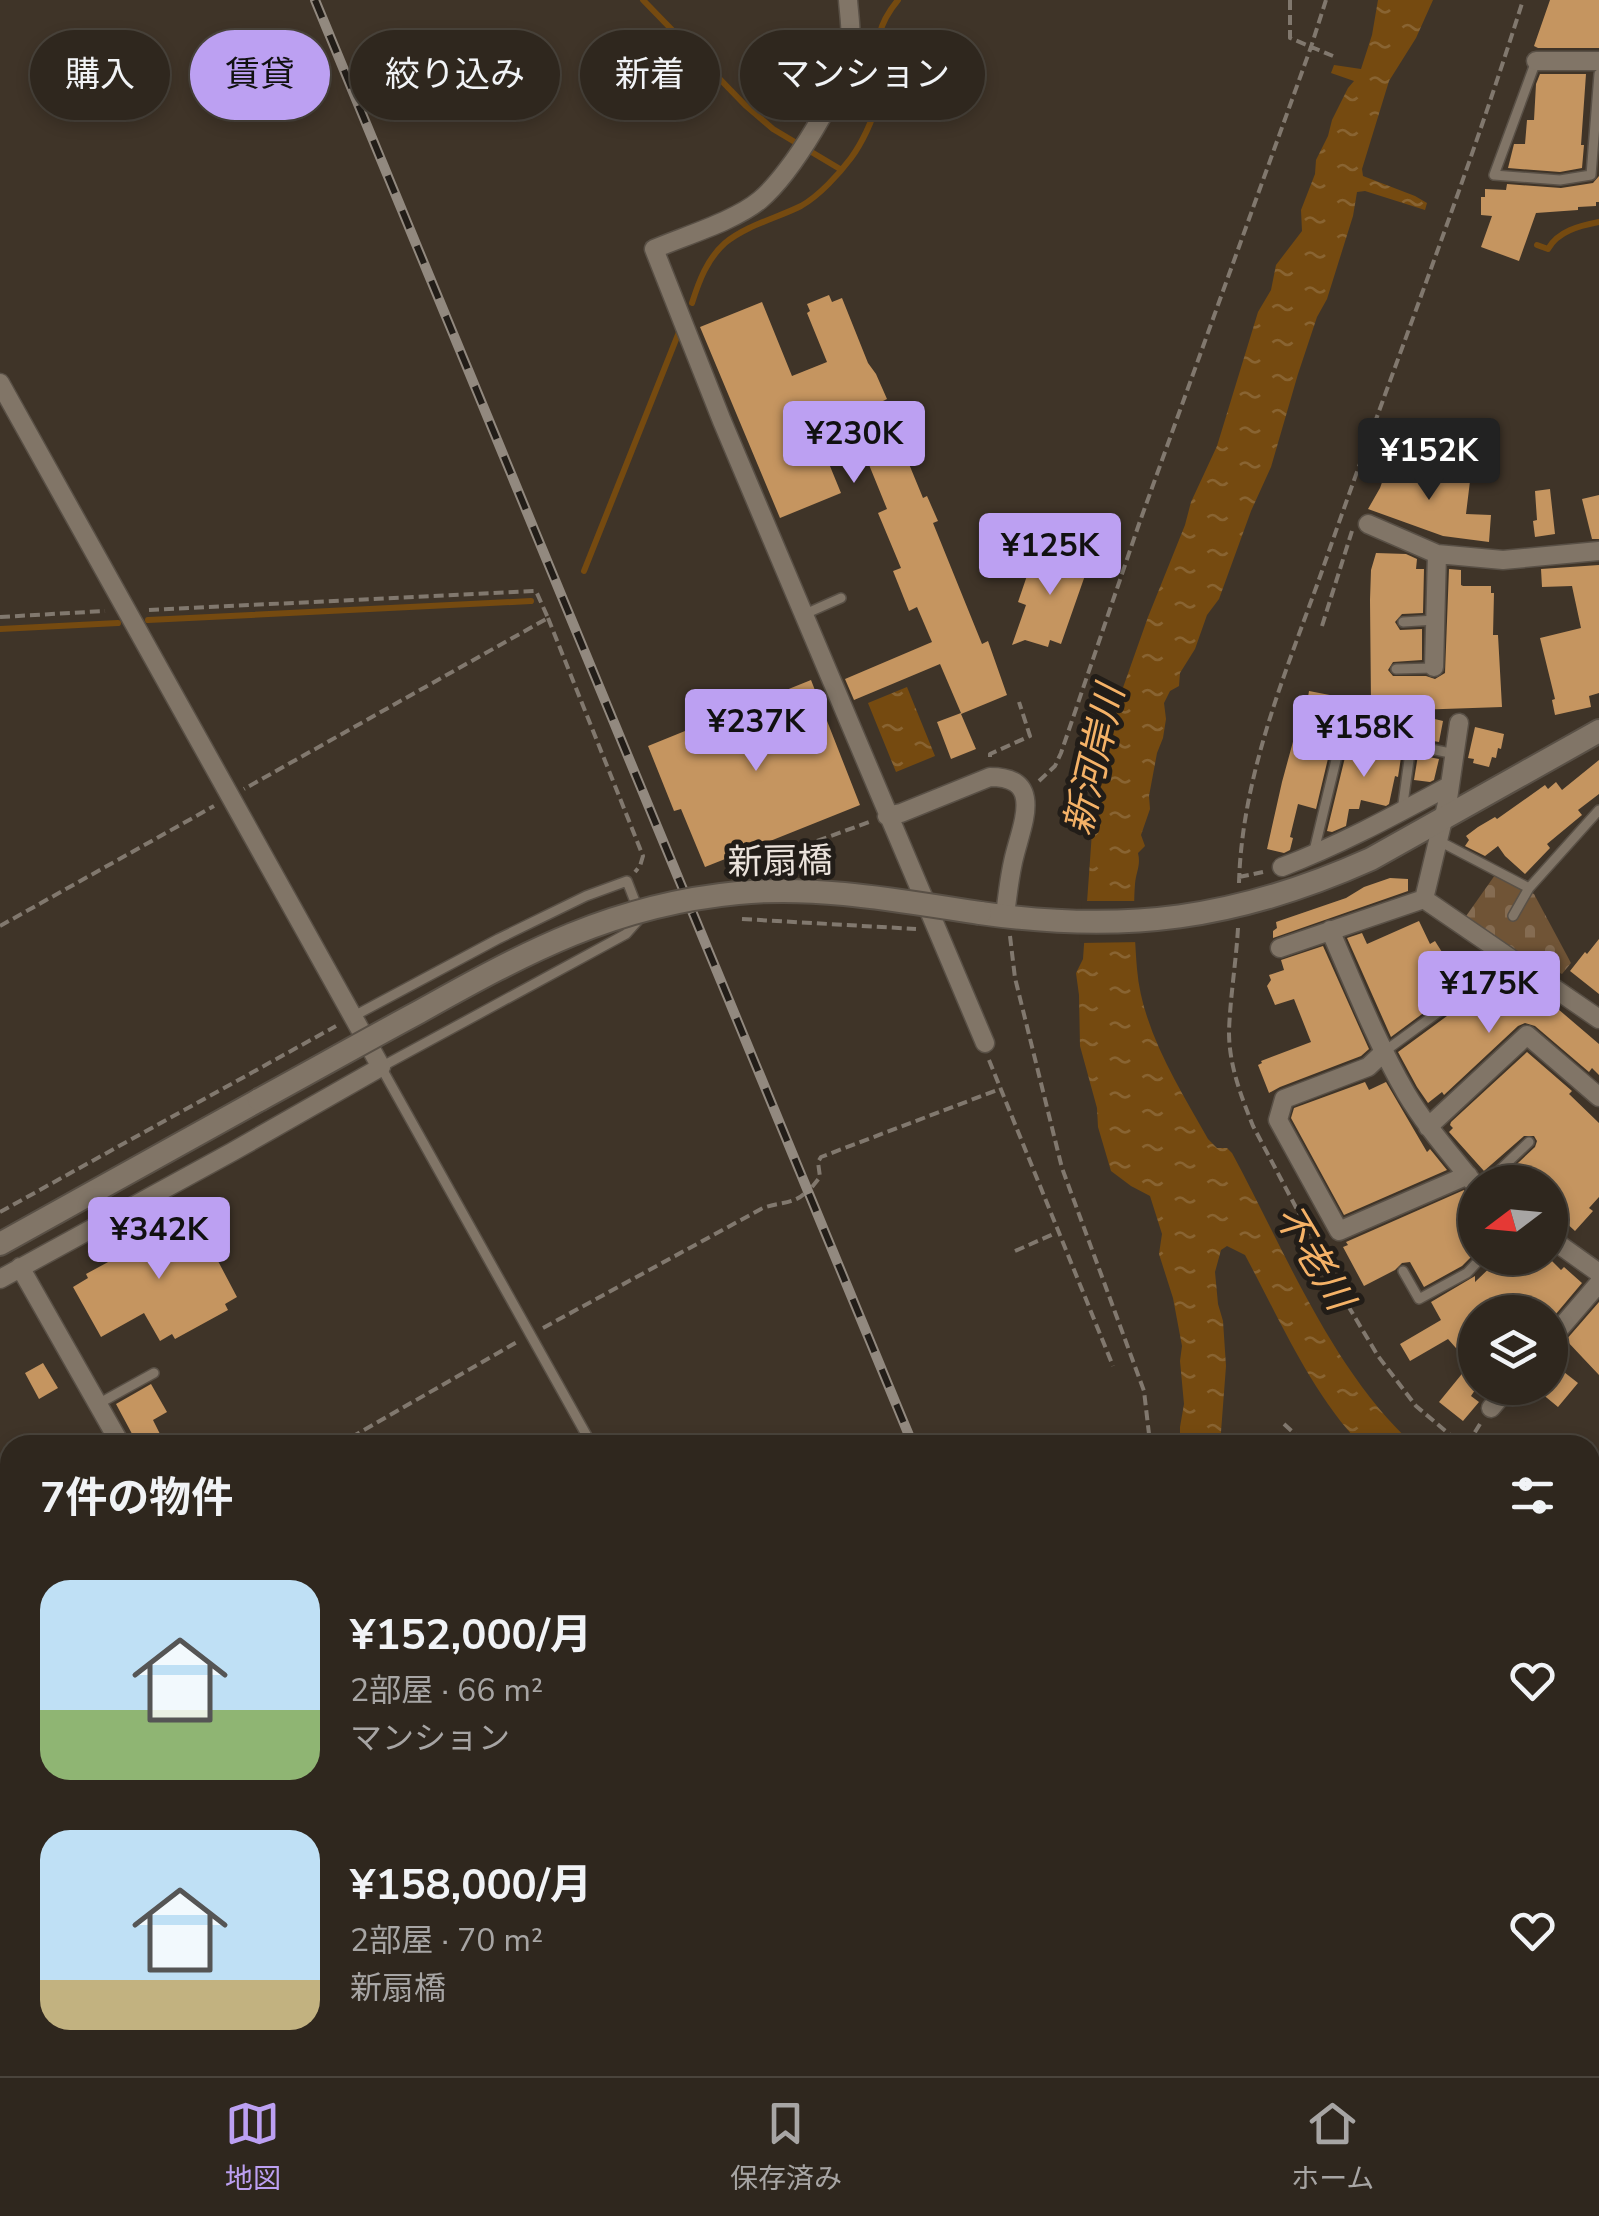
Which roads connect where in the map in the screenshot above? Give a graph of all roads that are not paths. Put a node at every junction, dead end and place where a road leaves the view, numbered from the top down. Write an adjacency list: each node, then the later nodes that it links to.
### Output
1 (848, 0): 10 (street)
2 (1536, 60): 3 (street); 4 (lane)
3 (1599, 61)
4 (1599, 74)
5 (0, 383): 33 (street)
6 (1368, 524): 8 (street)
7 (1599, 551): 8 (street)
8 (1437, 554): 11 (street)
9 (840, 598): 10 (lane)
10 (805, 614): 22 (street)
11 (1435, 620): 12 (lane); 14 (street)
12 (1403, 622)
13 (1396, 668): 14 (lane)
14 (1434, 668)
15 (1459, 723): 18 (street)
16 (1599, 731): 23 (street, 新扇橋)
17 (1412, 745): 18 (lane); 21 (lane); 24 (lane)
18 (1454, 754): 19 (street)
19 (1449, 786): 21 (street); 23 (street)
20 (1599, 810): 26 (lane)
21 (1402, 811): 24 (street)
22 (887, 816): 29 (street); 35 (street)
23 (1440, 831): 26 (lane); 27 (street); 29 (street, 新扇橋)
24 (1313, 855): 25 (street)
25 (1277, 868)
26 (1529, 888): 28 (lane)
27 (1424, 899): 30 (street); 32 (street)
28 (1513, 916)
29 (1008, 924): 44 (street, 新扇橋, bridge)
30 (1330, 930): 31 (street); 36 (street)
31 (1280, 948)
32 (1512, 959): 34 (street); 36 (lane)
33 (353, 1016): 37 (street); 37 (lane)
34 (1599, 1020)
35 (985, 1043)
36 (1384, 1052): 39 (street); 43 (street)
37 (381, 1067): 46 (street); 58 (lane)
38 (1599, 1098): 39 (street)
39 (1428, 1127): 41 (street)
40 (1529, 1142): 42 (lane)
41 (1459, 1165)
42 (1505, 1165)
43 (1458, 1185)
44 (0, 1244)
45 (1568, 1251): 48 (street)
46 (20, 1267): 50 (street); 54 (street)
47 (1404, 1271): 49 (lane)
48 (1599, 1273)
49 (1463, 1275)
50 (0, 1279)
51 (1599, 1283): 52 (street)
52 (1568, 1318)
53 (154, 1372): 54 (lane)
54 (98, 1404): 57 (street)
55 (1494, 1405): 56 (street)
56 (1491, 1408)
57 (115, 1435)
58 (586, 1435)

